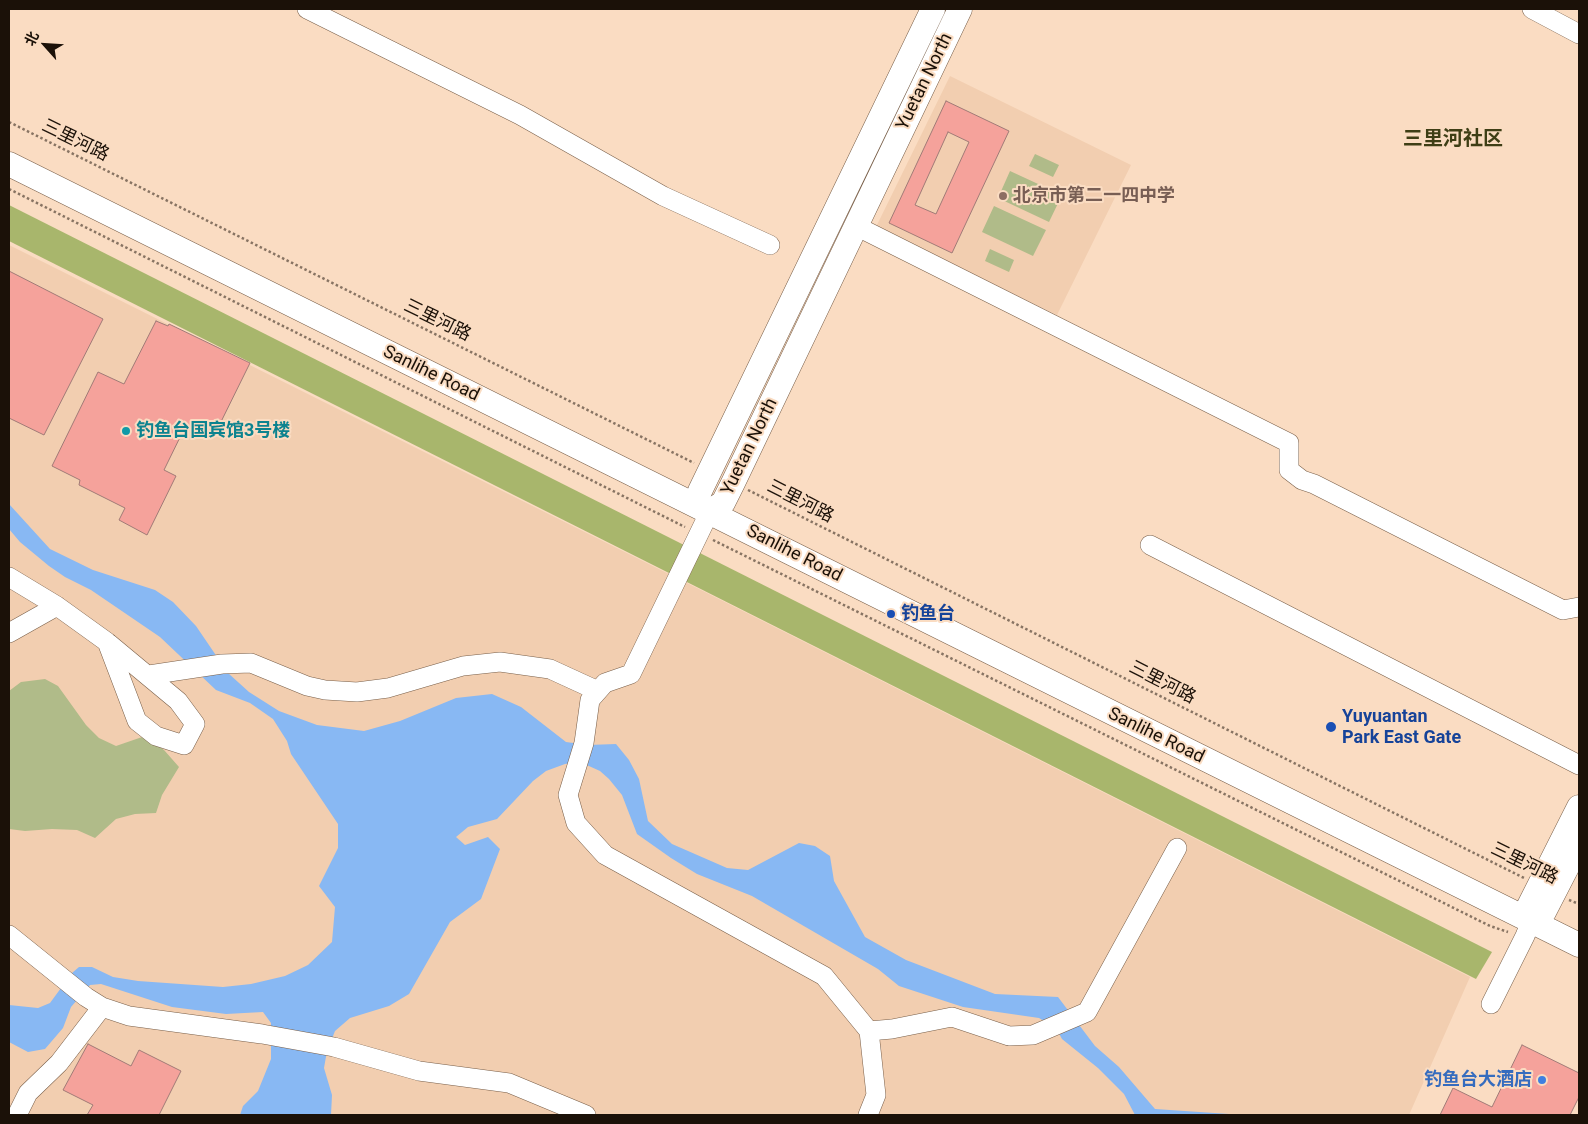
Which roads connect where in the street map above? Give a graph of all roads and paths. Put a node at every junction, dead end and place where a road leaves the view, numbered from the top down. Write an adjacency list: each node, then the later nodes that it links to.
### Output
1 (308, 9): 11 (street)
2 (933, 9): 12 (main road, Yuetan North)
3 (960, 9): 10 (main road, Yuetan North)
4 (1532, 9): 5 (street)
5 (1579, 34)
6 (9, 122): 12 (path, 三里河路)
7 (9, 148): 12 (main road, Sanlihe Road)
8 (9, 164): 12 (main road, Sanlihe Road)
9 (9, 189): 13 (path, 三里河路)
10 (856, 226): 12 (main road, Yuetan North); 17 (street)
11 (770, 245)
12 (715, 492): 13 (street); 27 (main road, Sanlihe Road); 27 (path, 三里河路)
13 (699, 533): 21 (street); 27 (path, 三里河路)
14 (1150, 545): 22 (street)
15 (9, 576): 16 (street)
16 (57, 606): 18 (street); 19 (street)
17 (1579, 607)
18 (9, 633)
19 (107, 642): 20 (street); 20 (street)
20 (149, 675): 21 (street)
21 (598, 691): 33 (street)
22 (1579, 765)
23 (1579, 807): 27 (main road)
24 (1579, 844): 27 (main road)
25 (1177, 848): 33 (street)
26 (1579, 904): 27 (path, 三里河路)
27 (1537, 909): 28 (main road, Sanlihe Road); 30 (main road, Sanlihe Road); 31 (street)
28 (1579, 929)
29 (9, 935): 32 (street)
30 (1579, 946)
31 (1491, 1004)
32 (102, 1007): 34 (street); 35 (street)
33 (869, 1031): 36 (street)
34 (17, 1115)
35 (586, 1115)
36 (868, 1115)

